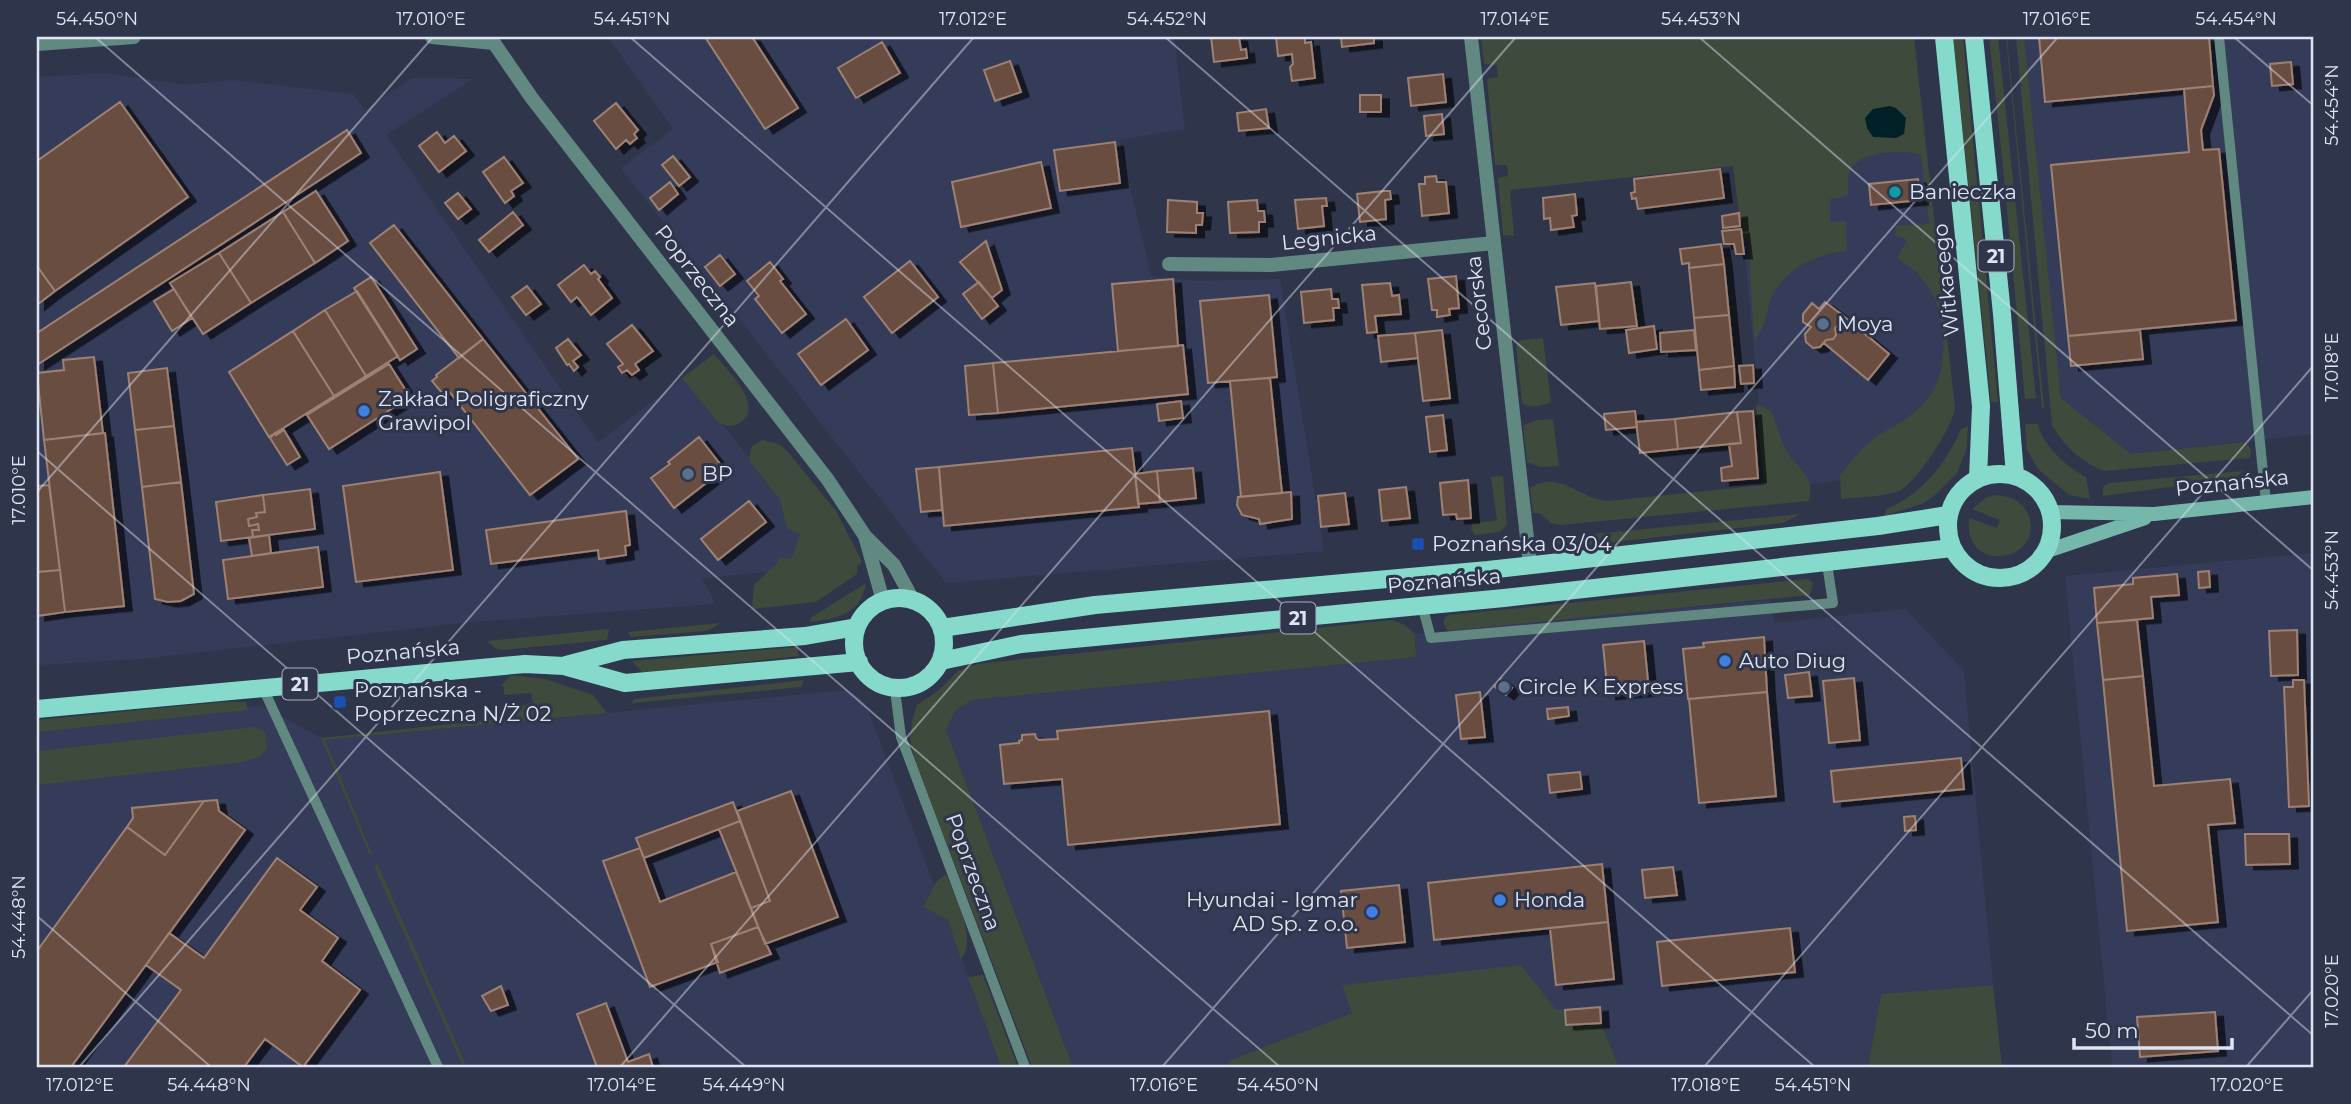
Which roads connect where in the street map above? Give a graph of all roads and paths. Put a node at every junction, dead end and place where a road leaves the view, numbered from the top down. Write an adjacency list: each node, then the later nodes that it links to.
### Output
1 (134, 37): 8 (street)
2 (432, 37): 7 (street)
3 (1471, 37): 9 (street, Cecorska)
4 (1944, 37): 12 (main road, Witkacego / 21)
5 (1974, 37): 11 (main road, 21)
6 (2219, 37): 14 (lane)
7 (500, 40): 18 (street, Poprzeczna)
8 (37, 44)
9 (1493, 243): 10 (street, Legnicka); 22 (street, Cecorska)
10 (1169, 264)
11 (2015, 475): 12 (main road); 15 (main road)
12 (1978, 478): 17 (main road)
13 (2314, 497): 14 (main road, Poznańska)
14 (2266, 502): 16 (main road, Poznańska)
15 (2051, 512): 16 (main road, Poznańska); 20 (main road)
16 (2154, 514): 20 (main road, Poznańska)
17 (1948, 515): 19 (main road); 22 (main road, Poznańska / 21)
18 (865, 536): 23 (street, Poprzeczna); 24 (street, Poprzeczna)
19 (1952, 548): 20 (main road); 21 (main road, Poznańska / 21)
20 (2047, 551)
21 (1827, 564): 25 (main road, Poznańska / 21); 25 (lane)
22 (1530, 565): 27 (main road, Poznańska / 21)
23 (913, 600): 24 (main road); 27 (main road)
24 (883, 601): 26 (main road)
25 (1422, 605): 28 (main road, Poznańska / 21)
26 (857, 627): 29 (main road); 30 (main road, Poznańska / 21)
27 (942, 628): 28 (main road)
28 (941, 661): 32 (main road)
29 (859, 662): 30 (main road, Poznańska / 21); 32 (main road)
30 (564, 666): 31 (main road, Poznańska / 21)
31 (263, 688): 33 (main road, Poznańska / 21); 34 (lane)
32 (897, 688): 35 (lane, Poprzeczna)
33 (37, 709)
34 (438, 1067)
35 (1025, 1067)

